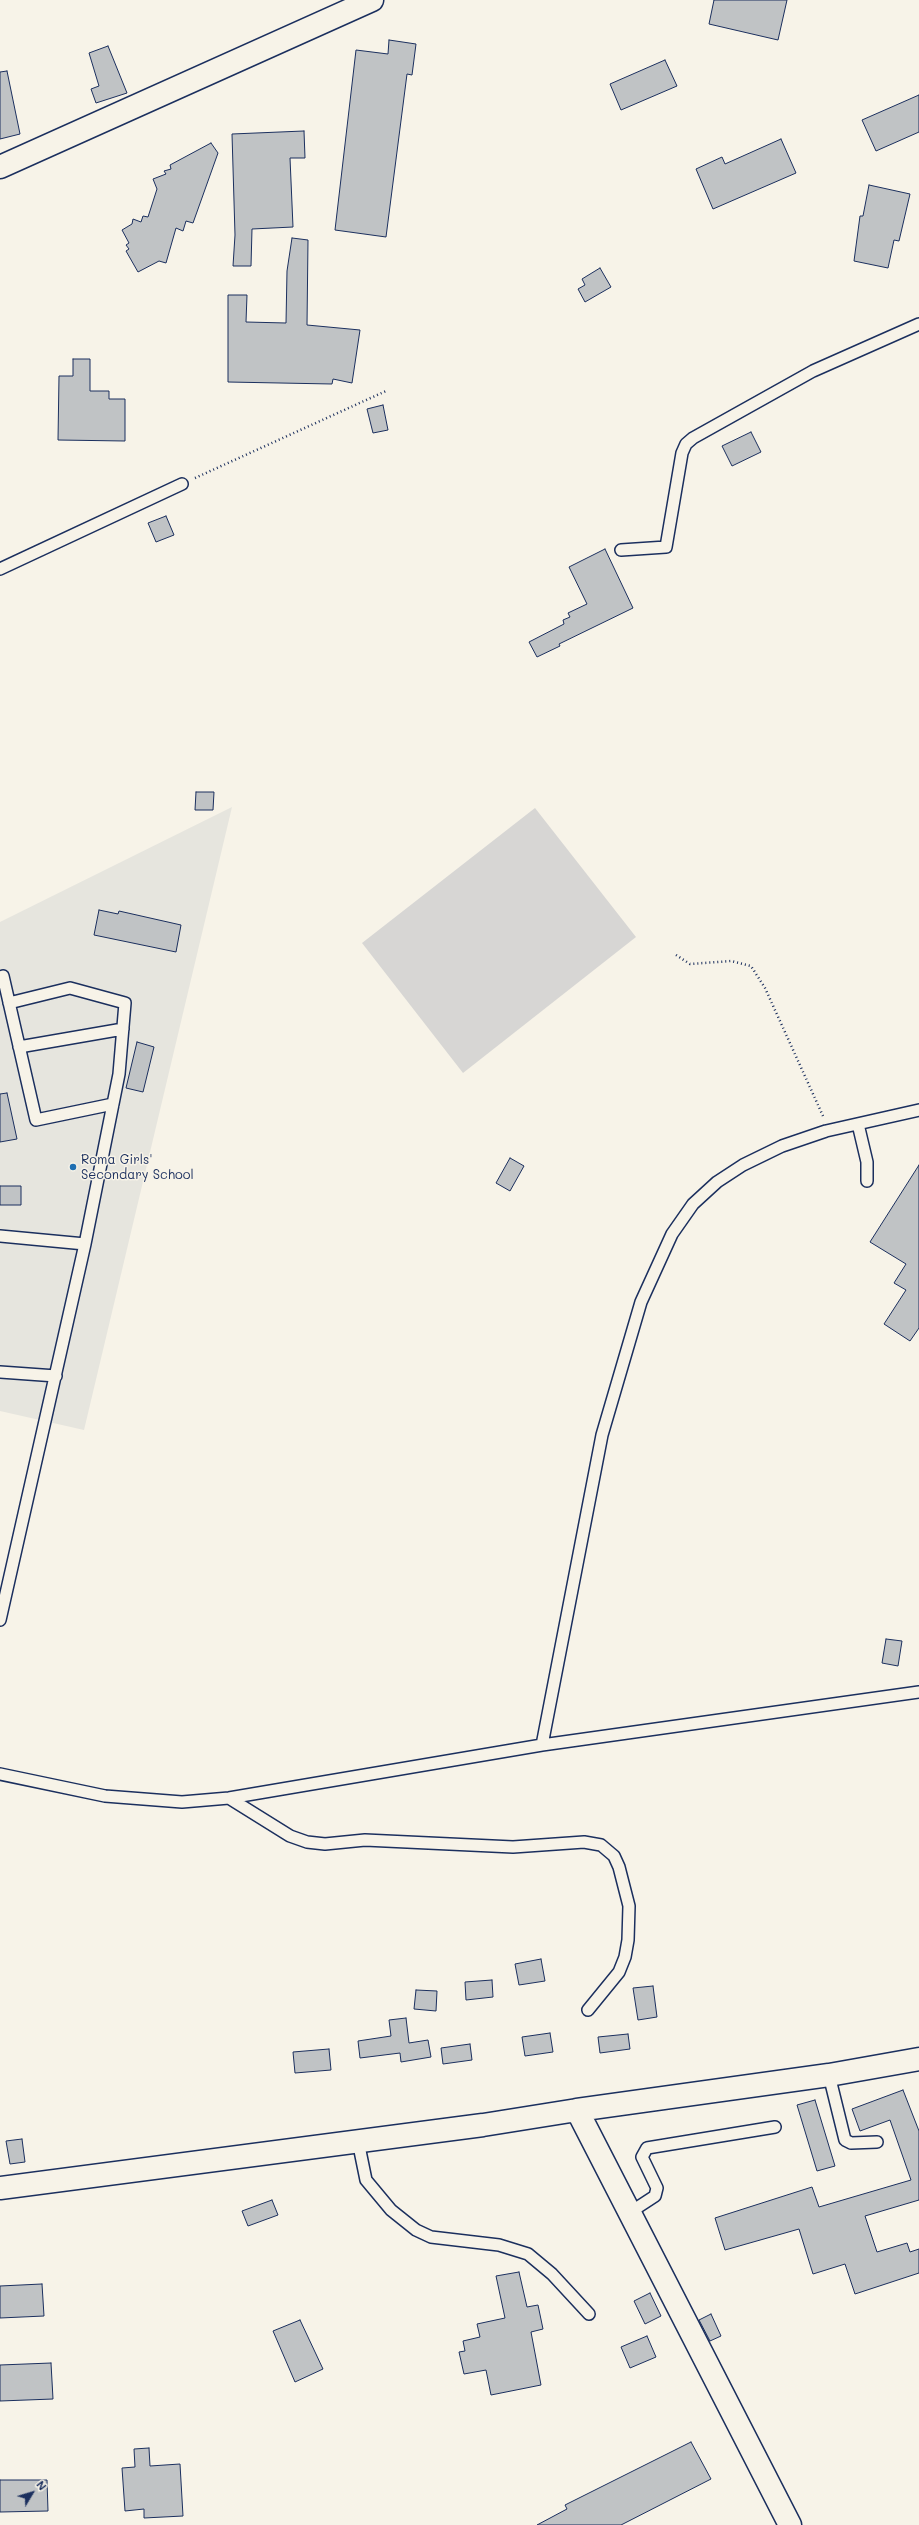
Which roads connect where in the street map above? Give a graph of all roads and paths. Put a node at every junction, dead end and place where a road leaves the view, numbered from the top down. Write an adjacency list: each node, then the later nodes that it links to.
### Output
1 (372, 0): 2 (street)
2 (0, 167)
3 (919, 324): 6 (lane)
4 (386, 391): 5 (path)
5 (182, 484): 7 (lane)
6 (621, 550)
7 (0, 569)
8 (676, 955): 16 (path)
9 (3, 976): 10 (lane)
10 (9, 1003): 11 (lane); 12 (lane)
11 (123, 1029): 12 (lane); 13 (lane)
12 (19, 1047): 13 (lane)
13 (113, 1104): 19 (lane)
14 (919, 1110): 15 (lane)
15 (858, 1124): 16 (lane); 17 (lane)
16 (826, 1131): 24 (lane)
17 (867, 1181)
18 (0, 1236): 19 (lane)
19 (85, 1244): 21 (lane)
20 (0, 1372): 21 (lane)
21 (56, 1376): 22 (lane)
22 (0, 1620)
23 (919, 1692): 24 (lane)
24 (542, 1745): 26 (lane)
25 (0, 1774): 26 (lane)
26 (229, 1798): 27 (lane)
27 (588, 2010)
28 (919, 2059): 29 (street)
29 (829, 2075): 30 (street); 33 (lane)
30 (577, 2110): 32 (street); 35 (street)
31 (775, 2126): 35 (lane)
32 (358, 2141): 34 (street); 36 (lane)
33 (877, 2142)
34 (0, 2188)
35 (629, 2213): 37 (street)
36 (589, 2314)
37 (790, 2525)

